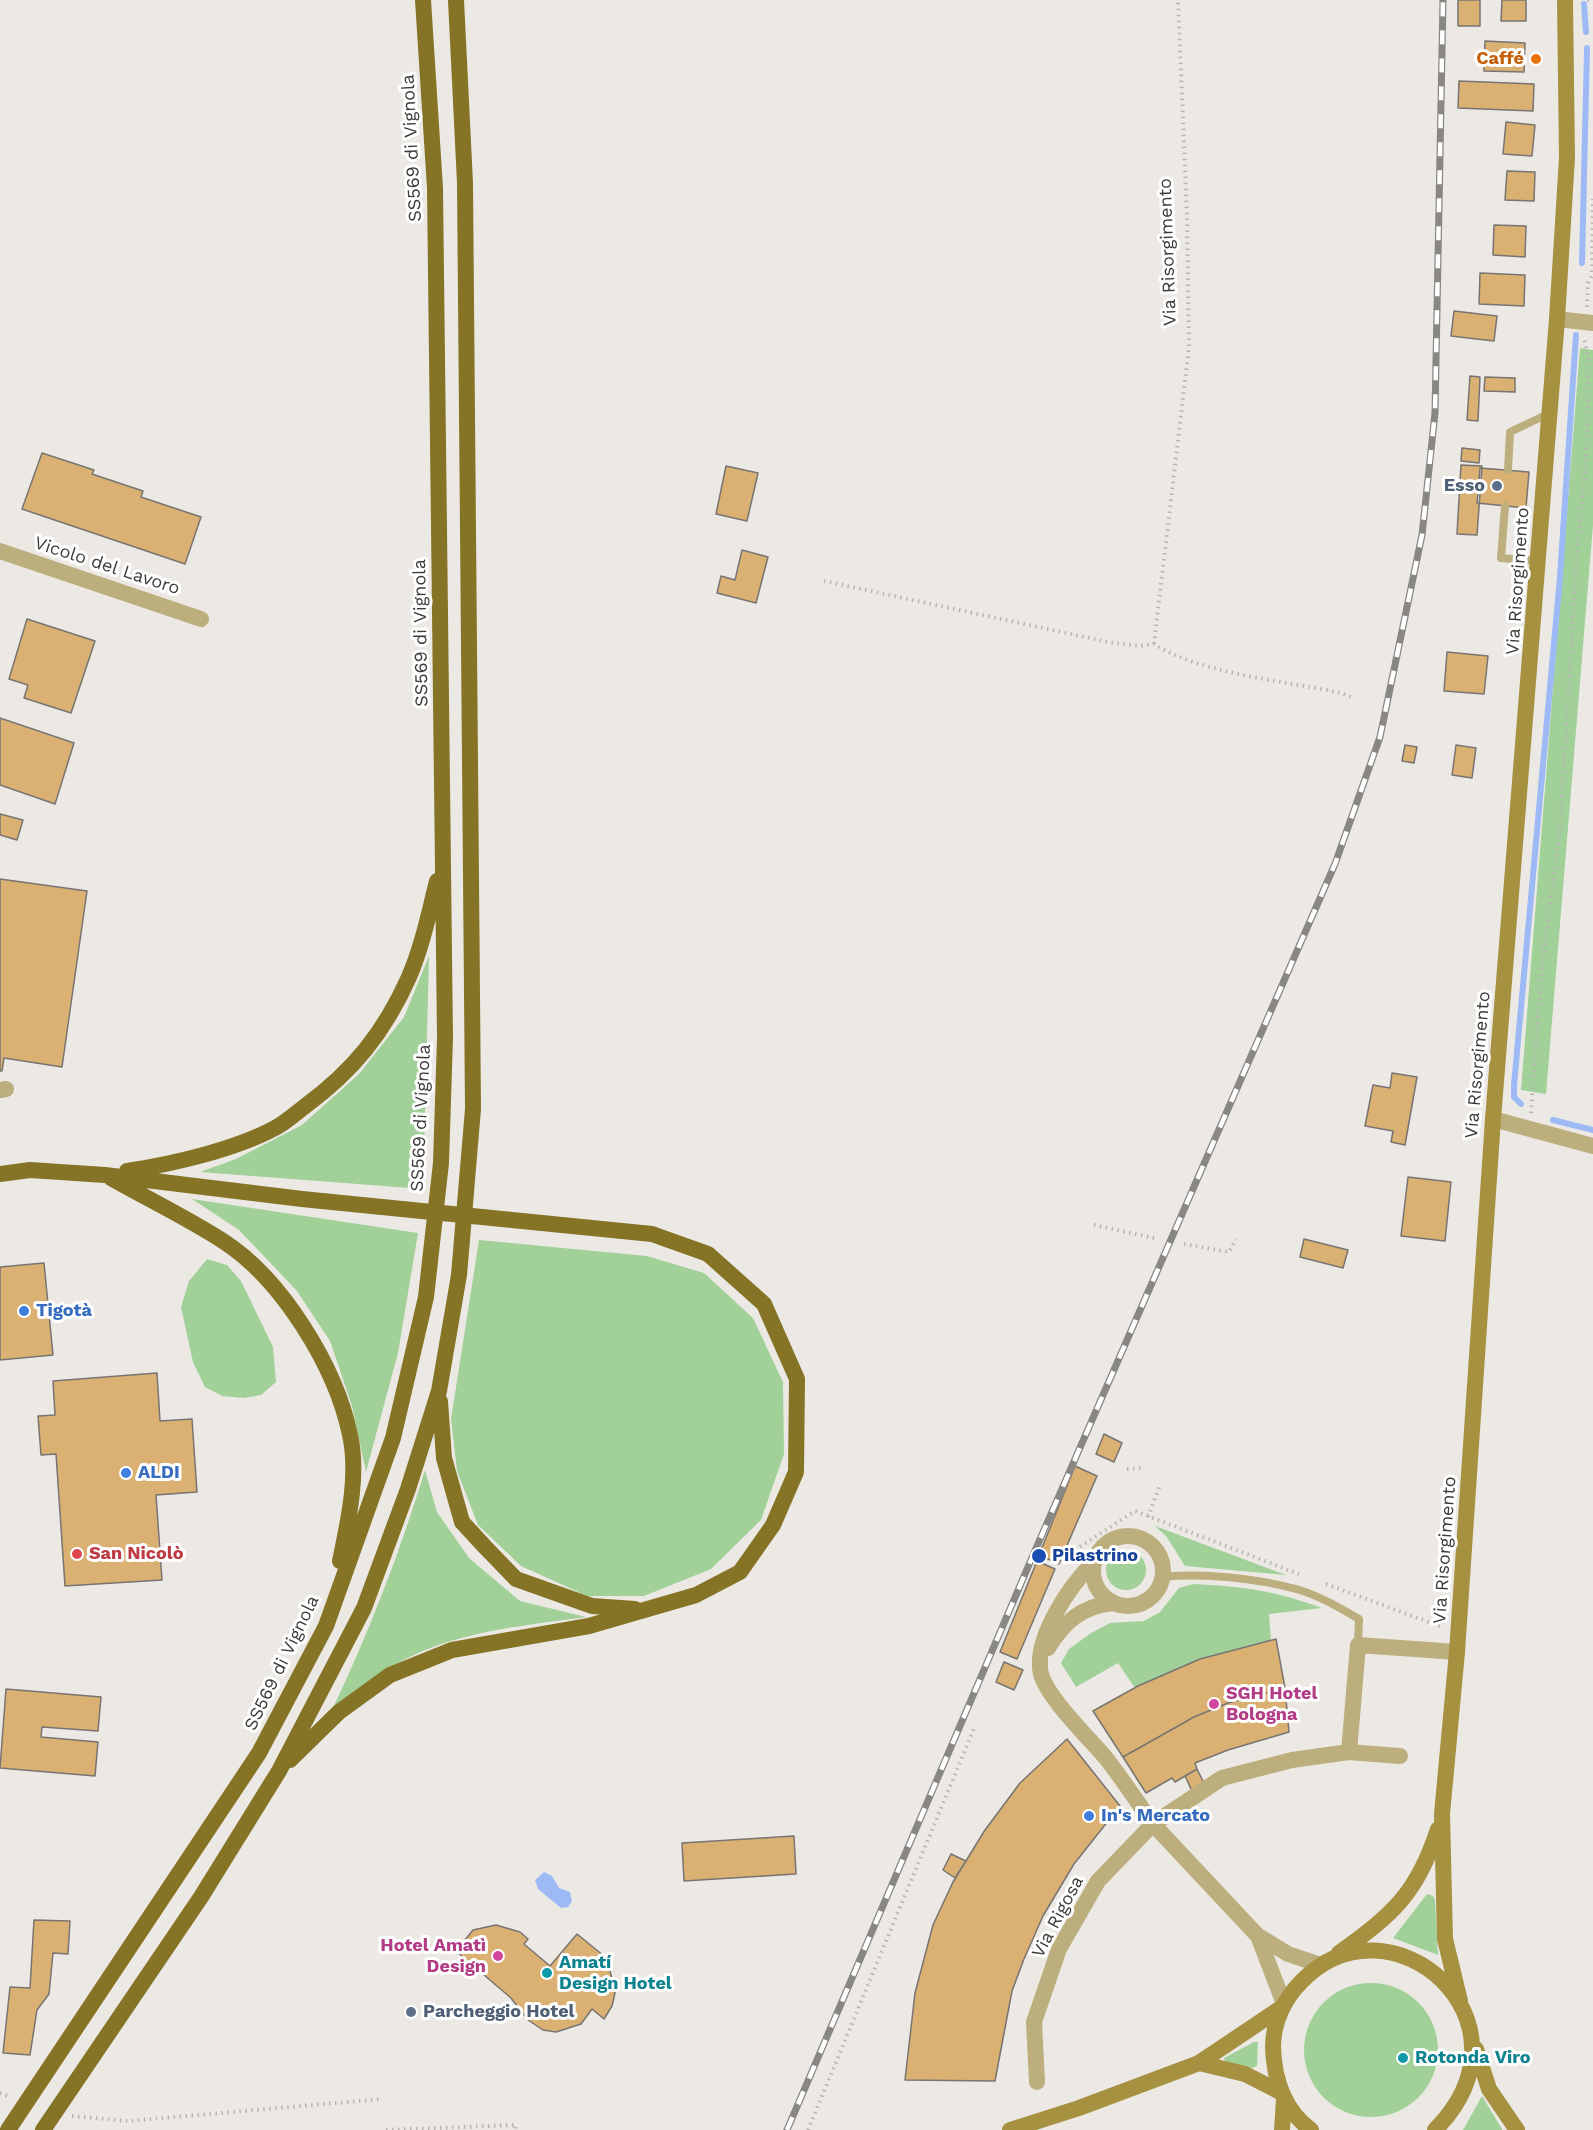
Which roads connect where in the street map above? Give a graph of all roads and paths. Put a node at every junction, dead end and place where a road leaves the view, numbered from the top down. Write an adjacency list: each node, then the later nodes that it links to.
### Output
1 (423, 0): 20 (highway, SS569 di Vignola)
2 (456, 0): 30 (highway)
3 (1178, 0): 18 (path, Via Risorgimento)
4 (1566, 0): 9 (main road, Via Risorgimento)
5 (1588, 0): 6 (path)
6 (1593, 3)
7 (1593, 199): 8 (path)
8 (1588, 283)
9 (1557, 319): 10 (street); 11 (main road, Via Risorgimento)
10 (1590, 323): 21 (path)
11 (1550, 413): 12 (lane); 15 (main road, Via Risorgimento)
12 (1508, 470)
13 (1505, 506): 15 (lane)
14 (0, 551): 17 (street, Vicolo del Lavoro)
15 (1539, 561): 22 (main road, Via Risorgimento)
16 (824, 581): 18 (path)
17 (201, 619)
18 (1154, 644): 19 (path)
19 (1351, 697)
20 (443, 859): 25 (highway); 42 (highway, SS569 di Vignola)
21 (1533, 1095)
22 (1492, 1119): 23 (street); 45 (main road, Via Risorgimento)
23 (1593, 1146)
24 (0, 1174): 25 (highway)
25 (105, 1175): 41 (highway); 42 (highway)
26 (1094, 1225): 27 (path)
27 (1158, 1239)
28 (1236, 1239): 29 (path)
29 (1184, 1244)
30 (439, 1391): 41 (highway); 50 (highway)
31 (1144, 1468): 32 (path)
32 (1127, 1469)
33 (1160, 1485): 34 (path)
34 (1148, 1517): 35 (path); 37 (path)
35 (1075, 1550)
36 (1094, 1562): 38 (street); 40 (street); 46 (street)
37 (1302, 1575)
38 (1162, 1577): 40 (street); 44 (lane)
39 (1324, 1583): 43 (path)
40 (1113, 1603): 46 (street)
41 (645, 1610): 50 (highway)
42 (326, 1626): 63 (highway, SS569 di Vignola)
43 (1443, 1627)
44 (1358, 1645): 45 (street); 48 (street)
45 (1457, 1652): 51 (main road, Via Risorgimento)
46 (1041, 1659): 52 (street)
47 (975, 1726): 67 (path)
48 (1349, 1752): 49 (street, Via Rigosa); 52 (street, Via Rigosa)
49 (1400, 1756)
50 (279, 1771): 64 (highway)
51 (1442, 1814): 54 (main road, Via Risorgimento); 55 (main road, Via Risorgimento)
52 (1153, 1824): 53 (street); 59 (street, Via Rigosa)
53 (1257, 1935): 54 (street); 56 (street)
54 (1324, 1964): 55 (main road); 56 (main road, Via Risorgimento)
55 (1460, 2001): 57 (main road)
56 (1283, 2006): 58 (main road); 60 (main road)
57 (1472, 2035): 71 (main road); 72 (main road)
58 (1198, 2063): 60 (main road); 68 (main road)
59 (1037, 2082)
60 (1283, 2096): 69 (main road); 70 (main road)
61 (382, 2099): 62 (path)
62 (128, 2121)
63 (8, 2130)
64 (43, 2130)
65 (386, 2130): 66 (path)
66 (515, 2130)
67 (808, 2130)
68 (1010, 2130)
69 (1282, 2130)
70 (1311, 2130)
71 (1435, 2130)
72 (1517, 2130)

